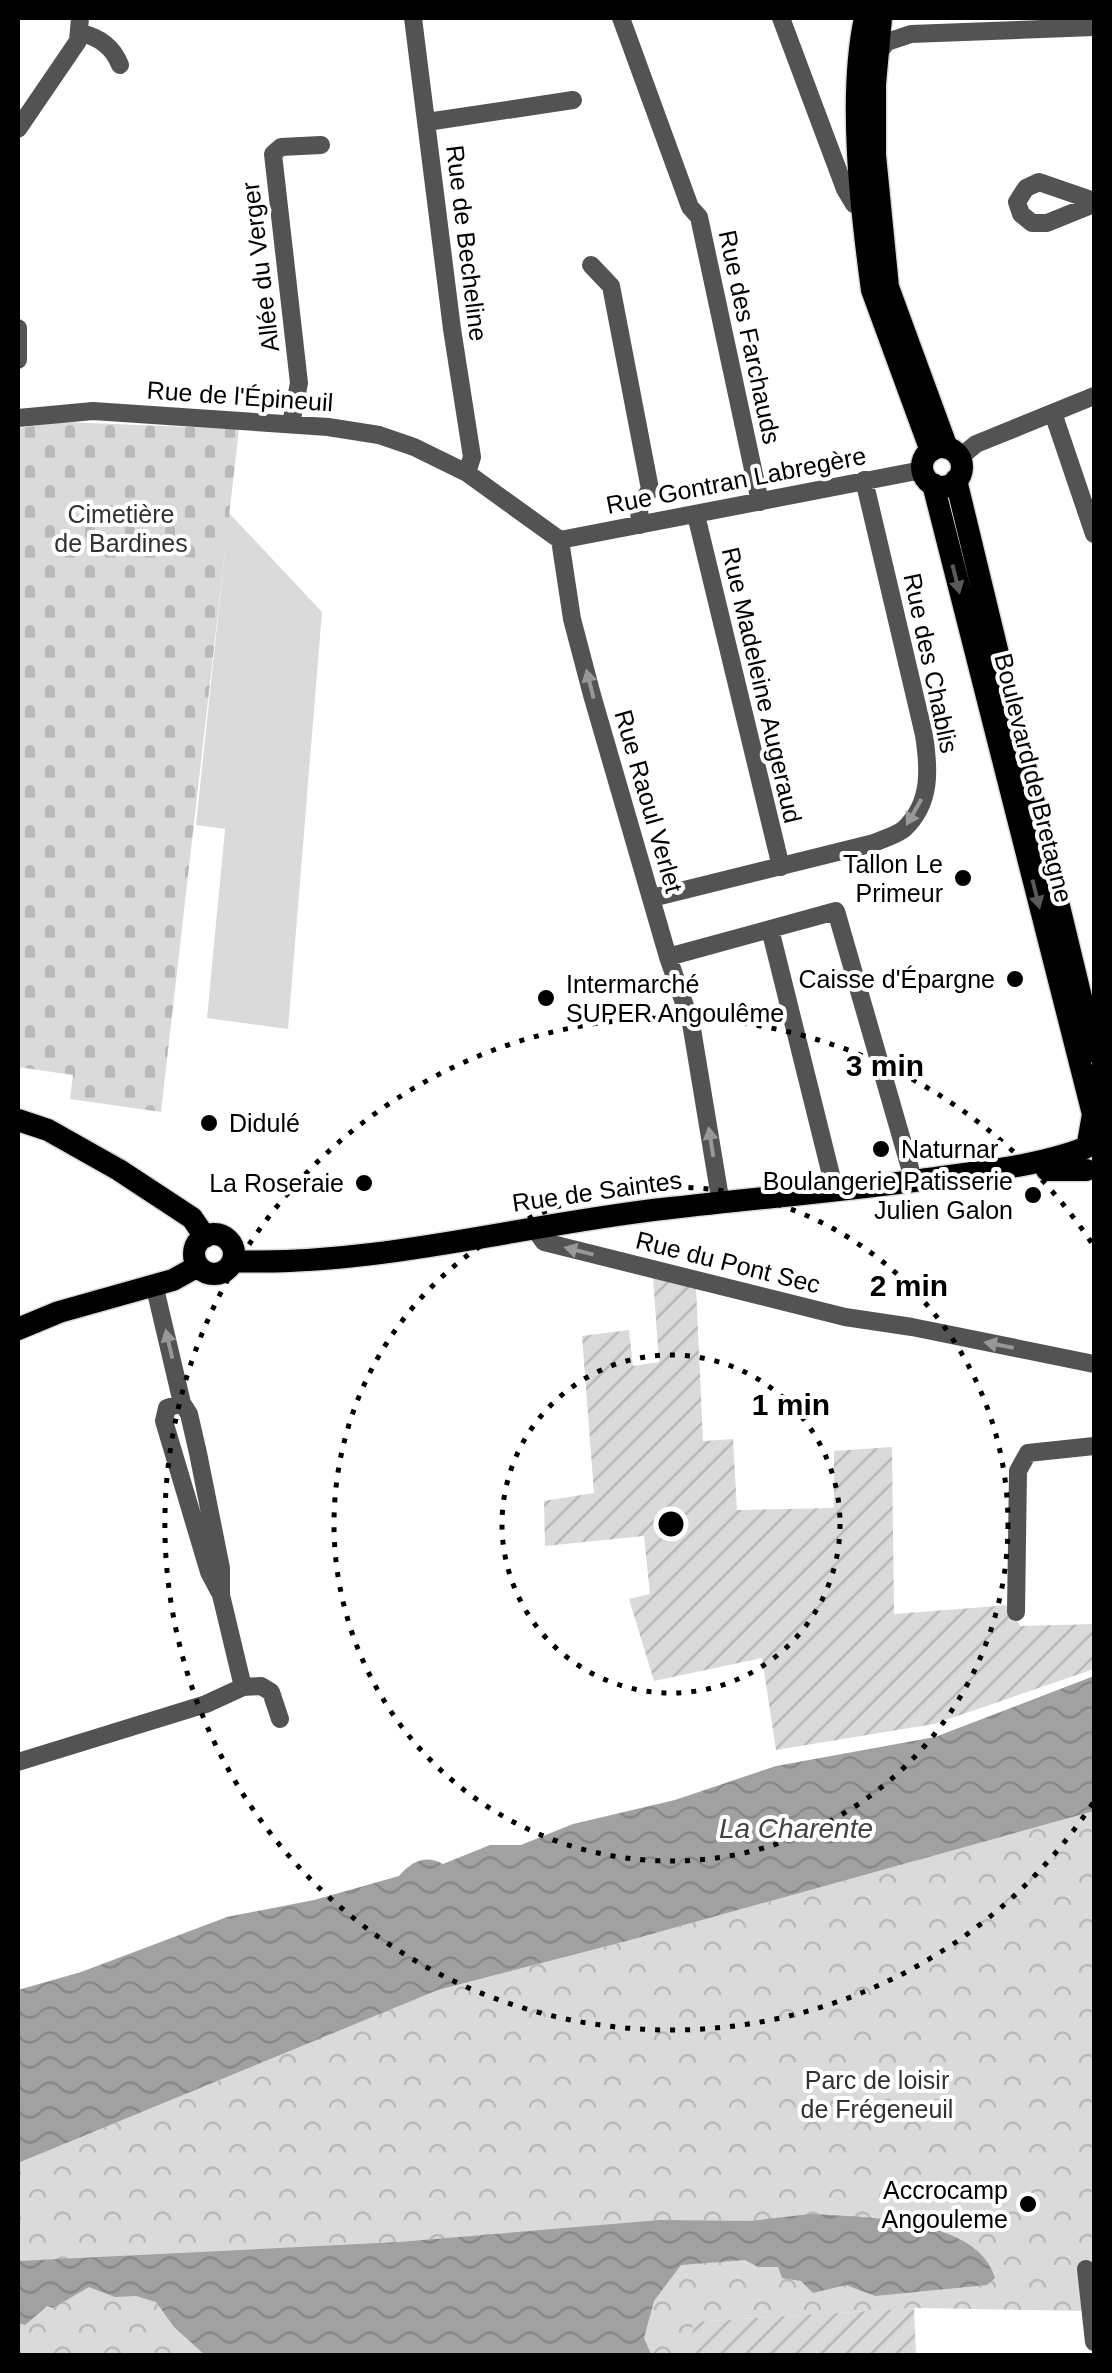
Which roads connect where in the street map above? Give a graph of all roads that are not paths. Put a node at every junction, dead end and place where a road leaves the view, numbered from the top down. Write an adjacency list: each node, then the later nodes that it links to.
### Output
1 (413, 18): 12 (street, Rue de Becheline)
2 (621, 18): 28 (street, Rue des Farchauds)
3 (780, 18): 15 (street)
4 (865, 18): 13 (main road, Boulevard de Bretagne)
5 (882, 18): 8 (street); 9 (main road, Boulevard de Bretagne)
6 (80, 25): 10 (street); 14 (street)
7 (1094, 27): 8 (street)
8 (912, 34): 9 (street)
9 (877, 54): 25 (main road, Boulevard de Bretagne)
10 (120, 65)
11 (573, 100): 12 (street)
12 (427, 122): 26 (street, Rue de Becheline)
13 (859, 124): 15 (street); 17 (main road, Boulevard de Bretagne)
14 (18, 129)
15 (826, 134): 17 (street)
16 (321, 144): 24 (street, Allée du Verger)
17 (860, 207): 25 (main road, Boulevard de Bretagne)
18 (591, 265): 30 (street)
19 (18, 328): 20 (street)
20 (18, 360)
21 (1094, 396): 22 (street, Rue Gontran Labregère)
22 (1053, 413): 25 (street, Rue Gontran Labregère); 31 (street)
23 (18, 418): 24 (street, Rue de l'Épineuil)
24 (291, 424): 26 (street, Rue de l'Épineuil)
25 (941, 465): 27 (street, Rue Gontran Labregère); 37 (main road, Boulevard de Bretagne); 39 (main road, Boulevard de Bretagne, one-way to 39)
26 (460, 469): 32 (street)
27 (864, 480): 28 (street, Rue Gontran Labregère); 33 (street, Rue des Chablis, one-way to 33)
28 (760, 502): 29 (street, Rue Gontran Labregère)
29 (696, 514): 30 (street, Rue Gontran Labregère); 33 (street, Rue Madeleine Augeraud)
30 (640, 526): 32 (street, Rue Gontran Labregère)
31 (1094, 534)
32 (560, 540): 34 (street, Rue Raoul Verlet, one-way to 32)
33 (780, 867): 34 (street, Rue des Chablis)
34 (652, 898): 36 (street, Rue Raoul Verlet)
35 (770, 928): 36 (street); 40 (street); 41 (street)
36 (668, 957): 42 (street, Rue Raoul Verlet, one-way to 36)
37 (1094, 1050)
38 (18, 1120): 44 (main road)
39 (1090, 1156): 40 (main road, Rue de Saintes)
40 (911, 1182): 41 (main road, Rue de Saintes)
41 (836, 1190): 42 (main road, Rue de Saintes)
42 (721, 1204): 43 (main road, Rue de Saintes)
43 (534, 1228): 45 (main road, Rue de Saintes); 49 (street, Rue du Pont Sec, one-way to 43)
44 (204, 1237): 45 (main road); 46 (main road)
45 (233, 1261): 46 (main road)
46 (198, 1266): 47 (main road)
47 (154, 1284): 48 (main road); 52 (street, one-way to 47)
48 (18, 1329)
49 (1094, 1364)
50 (1094, 1446): 51 (street)
51 (1016, 1612)
52 (242, 1687): 53 (street); 54 (street)
53 (280, 1719)
54 (18, 1762)
55 (1086, 2269): 56 (street)
56 (1094, 2342)

